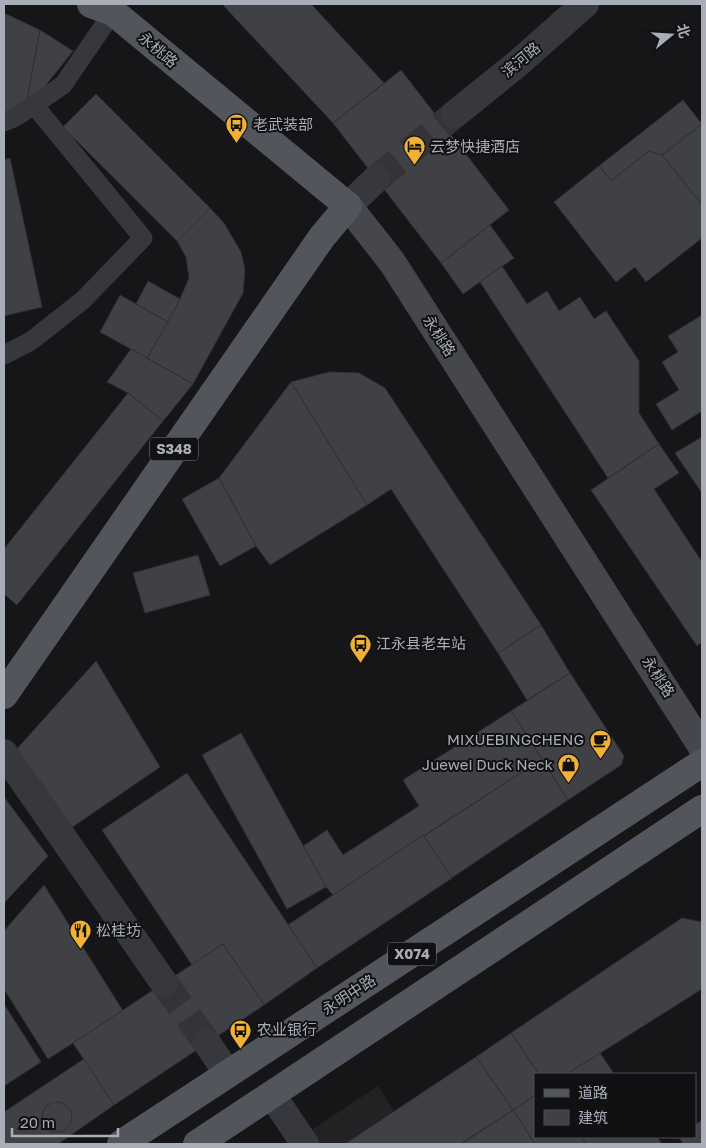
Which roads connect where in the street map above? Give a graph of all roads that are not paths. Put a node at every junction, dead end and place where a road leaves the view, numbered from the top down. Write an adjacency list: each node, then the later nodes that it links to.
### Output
1 (585, 4): 4 (street, 滨河路)
2 (102, 8): 3 (lane); 7 (main road, 永桃路)
3 (34, 105): 5 (lane); 8 (lane)
4 (455, 114)
5 (4, 122)
6 (376, 179): 7 (street)
7 (348, 206): 9 (main road, S348); 10 (main road, 永桃路)
8 (4, 355)
9 (4, 695)
10 (702, 747)
11 (4, 753): 14 (street)
12 (702, 763): 16 (main road, 永明中路 / X074)
13 (702, 809): 17 (main road, X074)
14 (164, 983)
15 (207, 1043): 16 (street)
16 (228, 1074): 18 (main road, 永明中路 / X074)
17 (272, 1094): 19 (main road, X074); 20 (street)
18 (121, 1144)
19 (198, 1144)
20 (305, 1144)

